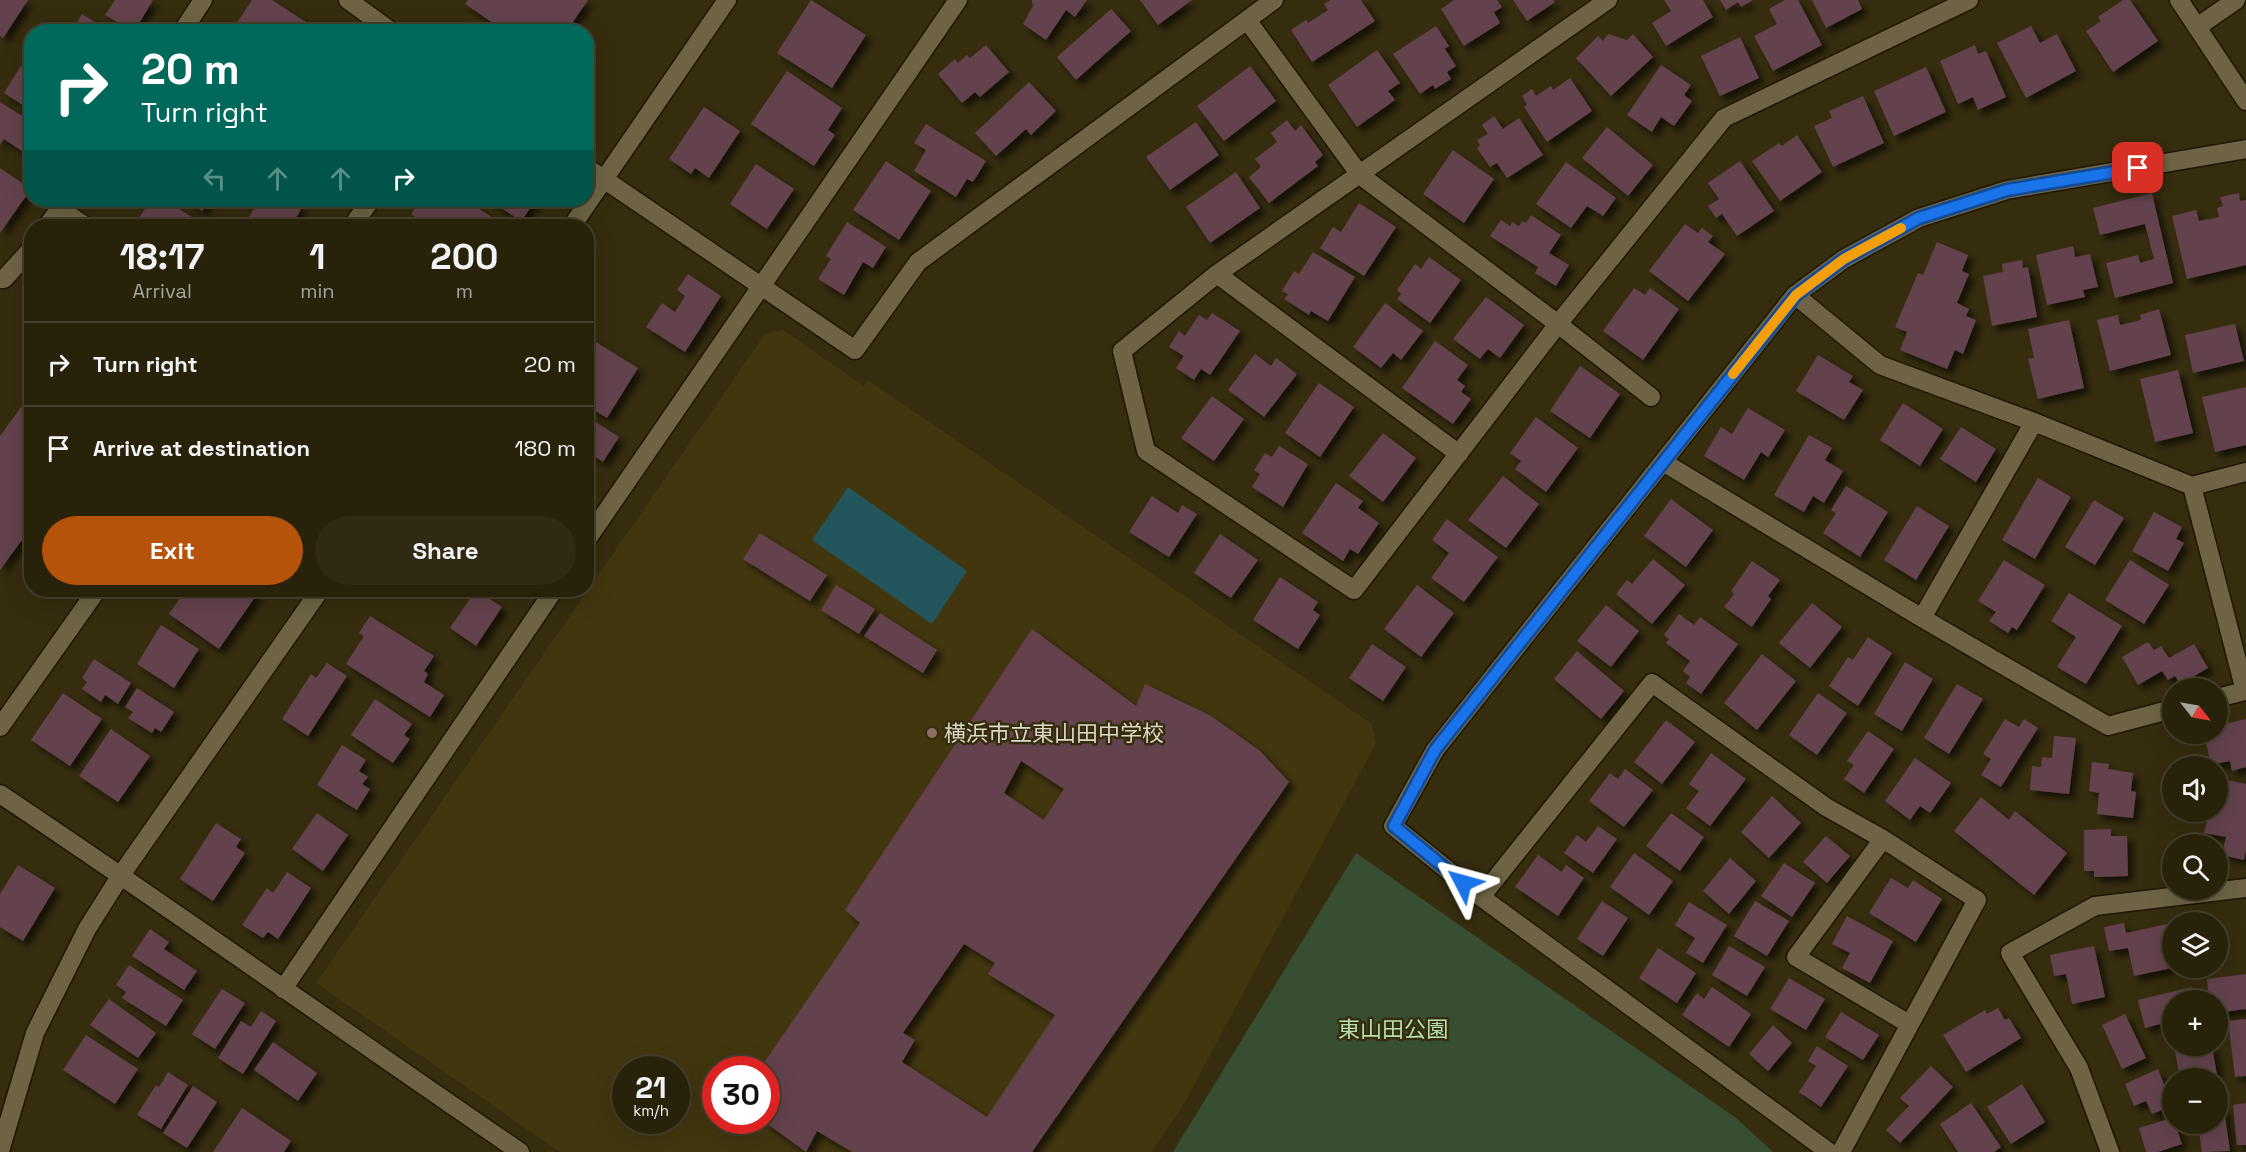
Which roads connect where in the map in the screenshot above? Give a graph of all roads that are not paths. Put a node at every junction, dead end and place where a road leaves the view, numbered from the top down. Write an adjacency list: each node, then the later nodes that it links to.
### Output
1 (203, 0): 11 (street)
2 (348, 0): 12 (street)
3 (958, 0): 25 (street)
4 (1274, 0): 10 (street)
5 (1608, 0): 17 (street)
6 (1969, 0): 27 (street)
7 (2179, 0): 13 (street)
8 (2236, 0): 13 (street)
9 (721, 2): 18 (street)
10 (1247, 20): 17 (street); 25 (street)
11 (187, 24)
12 (381, 24)
13 (2197, 27): 14 (street)
14 (2246, 101)
15 (2246, 149): 26 (street)
16 (594, 173): 18 (street)
17 (1360, 175): 23 (street); 27 (street)
18 (604, 180): 19 (street); 25 (street)
19 (594, 194)
20 (66, 207): 21 (street)
21 (78, 219)
22 (24, 257): 24 (street)
23 (1217, 274): 30 (street); 30 (street)
24 (1, 283)
25 (760, 286): 34 (street)
26 (1796, 295): 29 (street); 31 (street)
27 (1557, 324): 28 (street); 30 (street)
28 (1651, 397)
29 (2034, 422): 33 (street); 38 (street)
30 (1459, 454)
31 (1663, 462): 38 (street); 46 (street)
32 (2246, 472): 33 (street)
33 (2192, 486): 39 (street)
34 (594, 530)
35 (92, 597): 41 (street)
36 (315, 597): 44 (street)
37 (549, 597): 47 (street)
38 (1922, 618): 40 (street)
39 (2228, 695)
40 (2162, 712)
41 (0, 727)
42 (0, 794): 44 (street)
43 (1883, 839): 46 (street); 48 (street); 48 (street)
44 (121, 875): 47 (street); 49 (street)
45 (2246, 888): 53 (street)
46 (1481, 897): 51 (street)
47 (283, 990): 50 (street)
48 (1909, 1024): 52 (street)
49 (0, 1151)
50 (520, 1152)
51 (1829, 1152)
52 (1841, 1152)
53 (2110, 1152)

